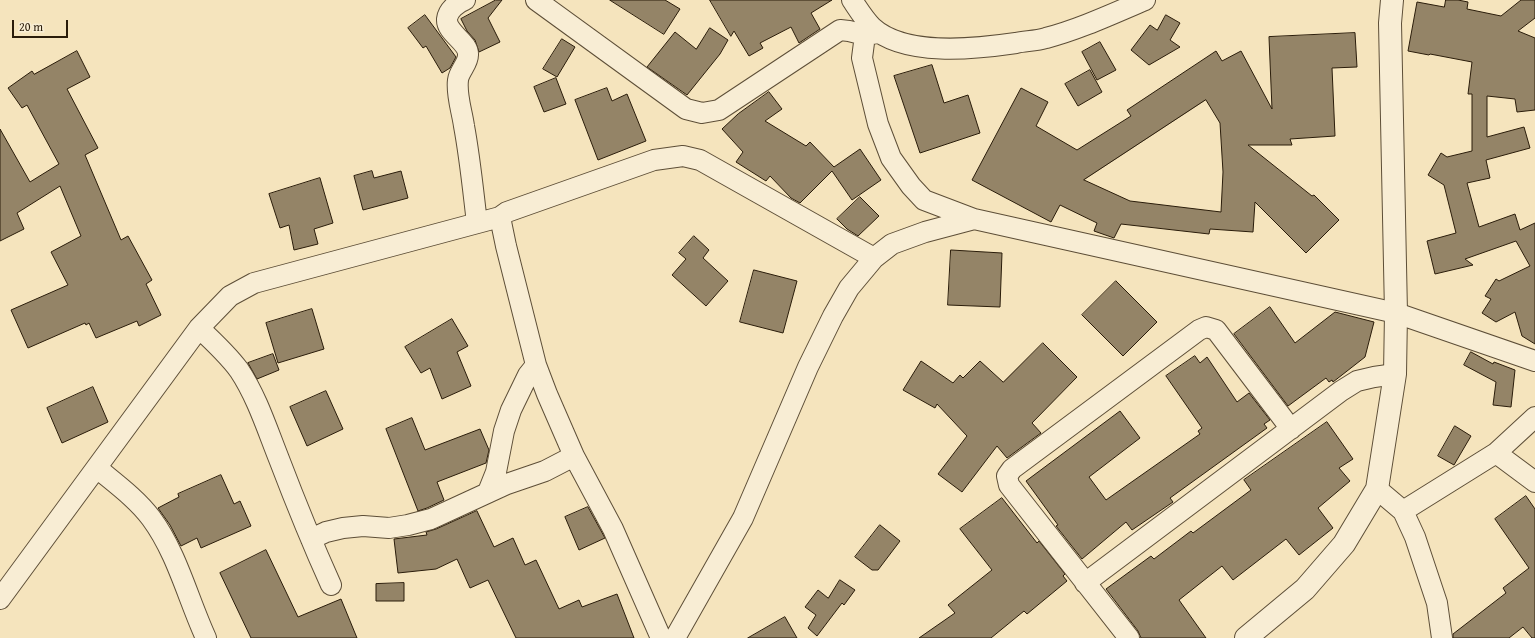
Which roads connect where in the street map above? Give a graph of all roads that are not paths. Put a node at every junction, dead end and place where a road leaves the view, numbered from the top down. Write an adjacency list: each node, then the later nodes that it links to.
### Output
1 (465, 0): 9 (street)
2 (536, 0): 6 (street)
3 (852, 0): 6 (street)
4 (1145, 0): 6 (street)
5 (1392, 0): 11 (street)
6 (872, 34): 8 (street)
7 (500, 217): 9 (street); 10 (street); 14 (street)
8 (974, 219): 10 (street); 11 (street)
9 (477, 223): 12 (street)
10 (874, 258): 33 (street)
11 (1396, 314): 13 (street); 15 (street)
12 (200, 328): 20 (street); 25 (street)
13 (1535, 362)
14 (536, 365): 19 (street); 23 (street)
15 (1395, 374): 17 (street); 22 (street)
16 (1535, 417): 18 (street)
17 (1291, 429): 28 (street); 28 (street)
18 (1496, 453): 21 (street); 24 (street)
19 (574, 456): 23 (street); 32 (street)
20 (97, 468): 26 (street); 31 (street)
21 (1535, 482)
22 (1377, 489): 24 (street); 35 (street)
23 (488, 492): 25 (street)
24 (1403, 512): 36 (street)
25 (311, 539): 29 (street)
26 (24, 565): 27 (street); 30 (street)
27 (0, 572)
28 (1085, 583): 34 (street)
29 (331, 585)
30 (0, 599)
31 (206, 638)
32 (661, 638)
33 (675, 638)
34 (1129, 638)
35 (1246, 638)
36 (1442, 638)

